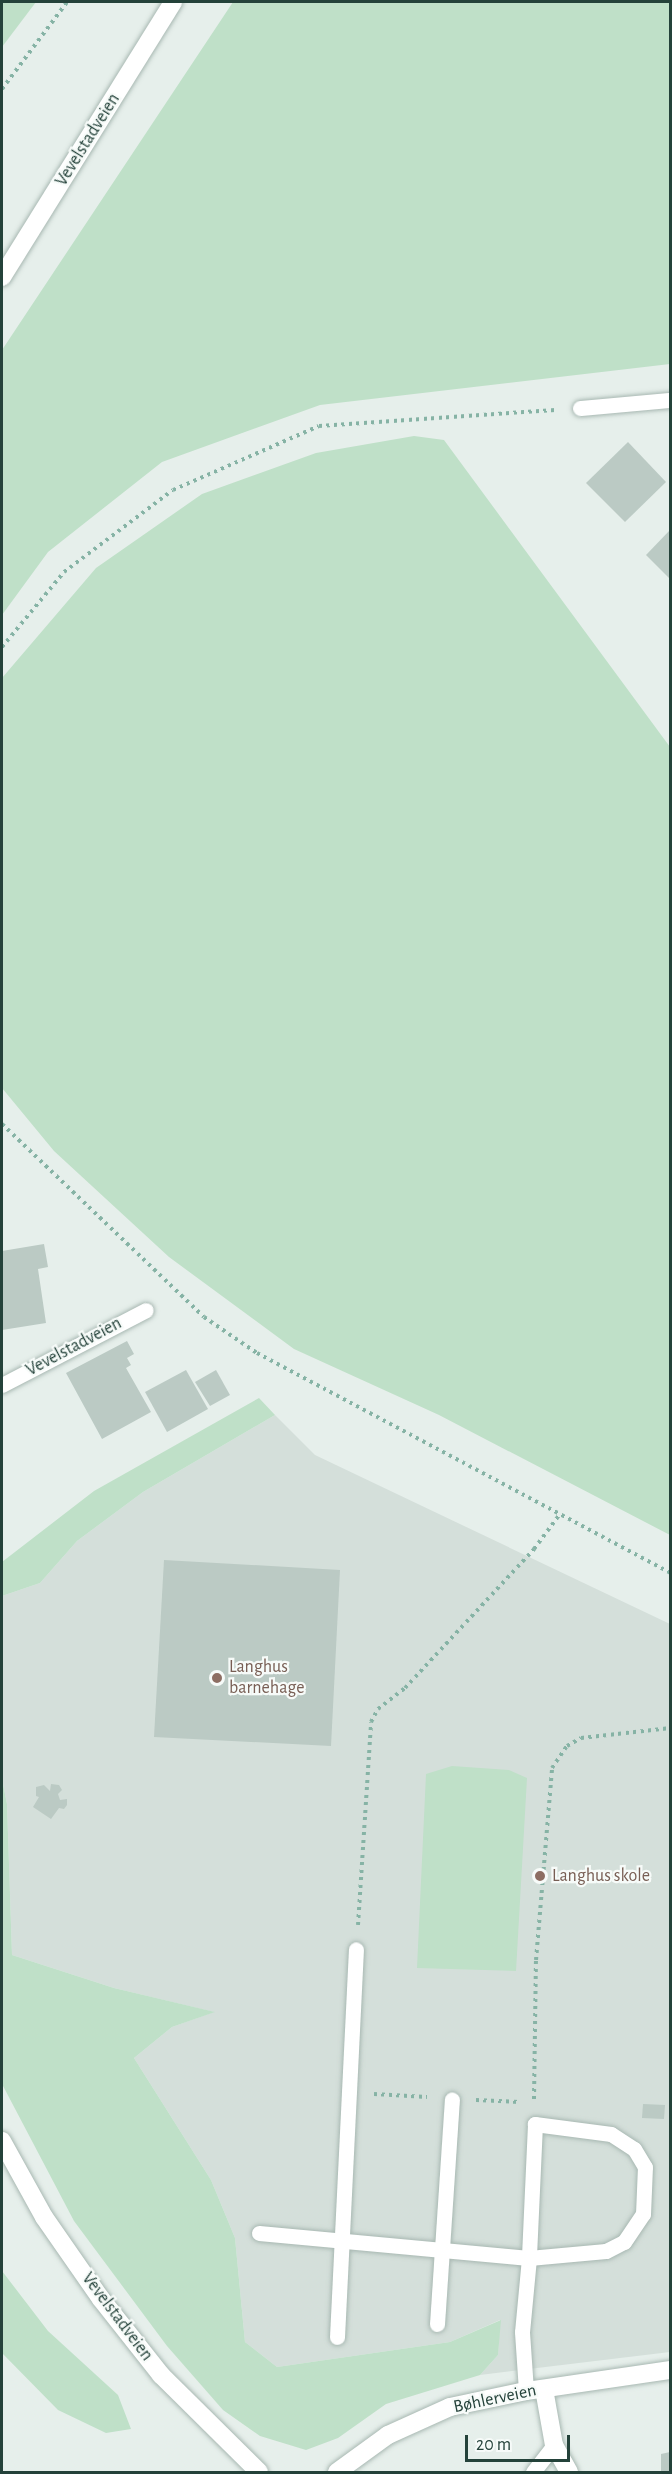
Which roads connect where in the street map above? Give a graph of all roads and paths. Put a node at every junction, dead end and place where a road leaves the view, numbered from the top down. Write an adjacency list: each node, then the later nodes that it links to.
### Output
1 (67, 2): 3 (path)
2 (173, 2): 4 (main road, Vevelstadveien)
3 (2, 89)
4 (2, 276)
5 (670, 400): 6 (lane)
6 (580, 408): 7 (path)
7 (2, 647)
8 (2, 1124): 11 (path)
9 (147, 1310): 10 (lane, Vevelstadveien)
10 (2, 1385)
11 (560, 1514): 12 (path); 14 (path)
12 (670, 1574)
13 (670, 1728): 16 (path)
14 (356, 1949): 19 (lane)
15 (452, 2099): 20 (lane)
16 (535, 2124): 21 (lane); 21 (lane)
17 (2, 2140): 27 (main road, Vevelstadveien)
18 (259, 2233): 19 (lane)
19 (343, 2241): 20 (lane); 23 (lane)
20 (442, 2250): 21 (lane); 22 (lane)
21 (529, 2258): 25 (lane)
22 (437, 2325)
23 (337, 2337)
24 (670, 2370): 25 (main road, Bøhlerveien)
25 (535, 2390): 26 (main road); 28 (main road, Bøhlerveien)
26 (554, 2445): 29 (lane); 30 (main road)
27 (259, 2472)
28 (337, 2472)
29 (533, 2472)
30 (569, 2472)

